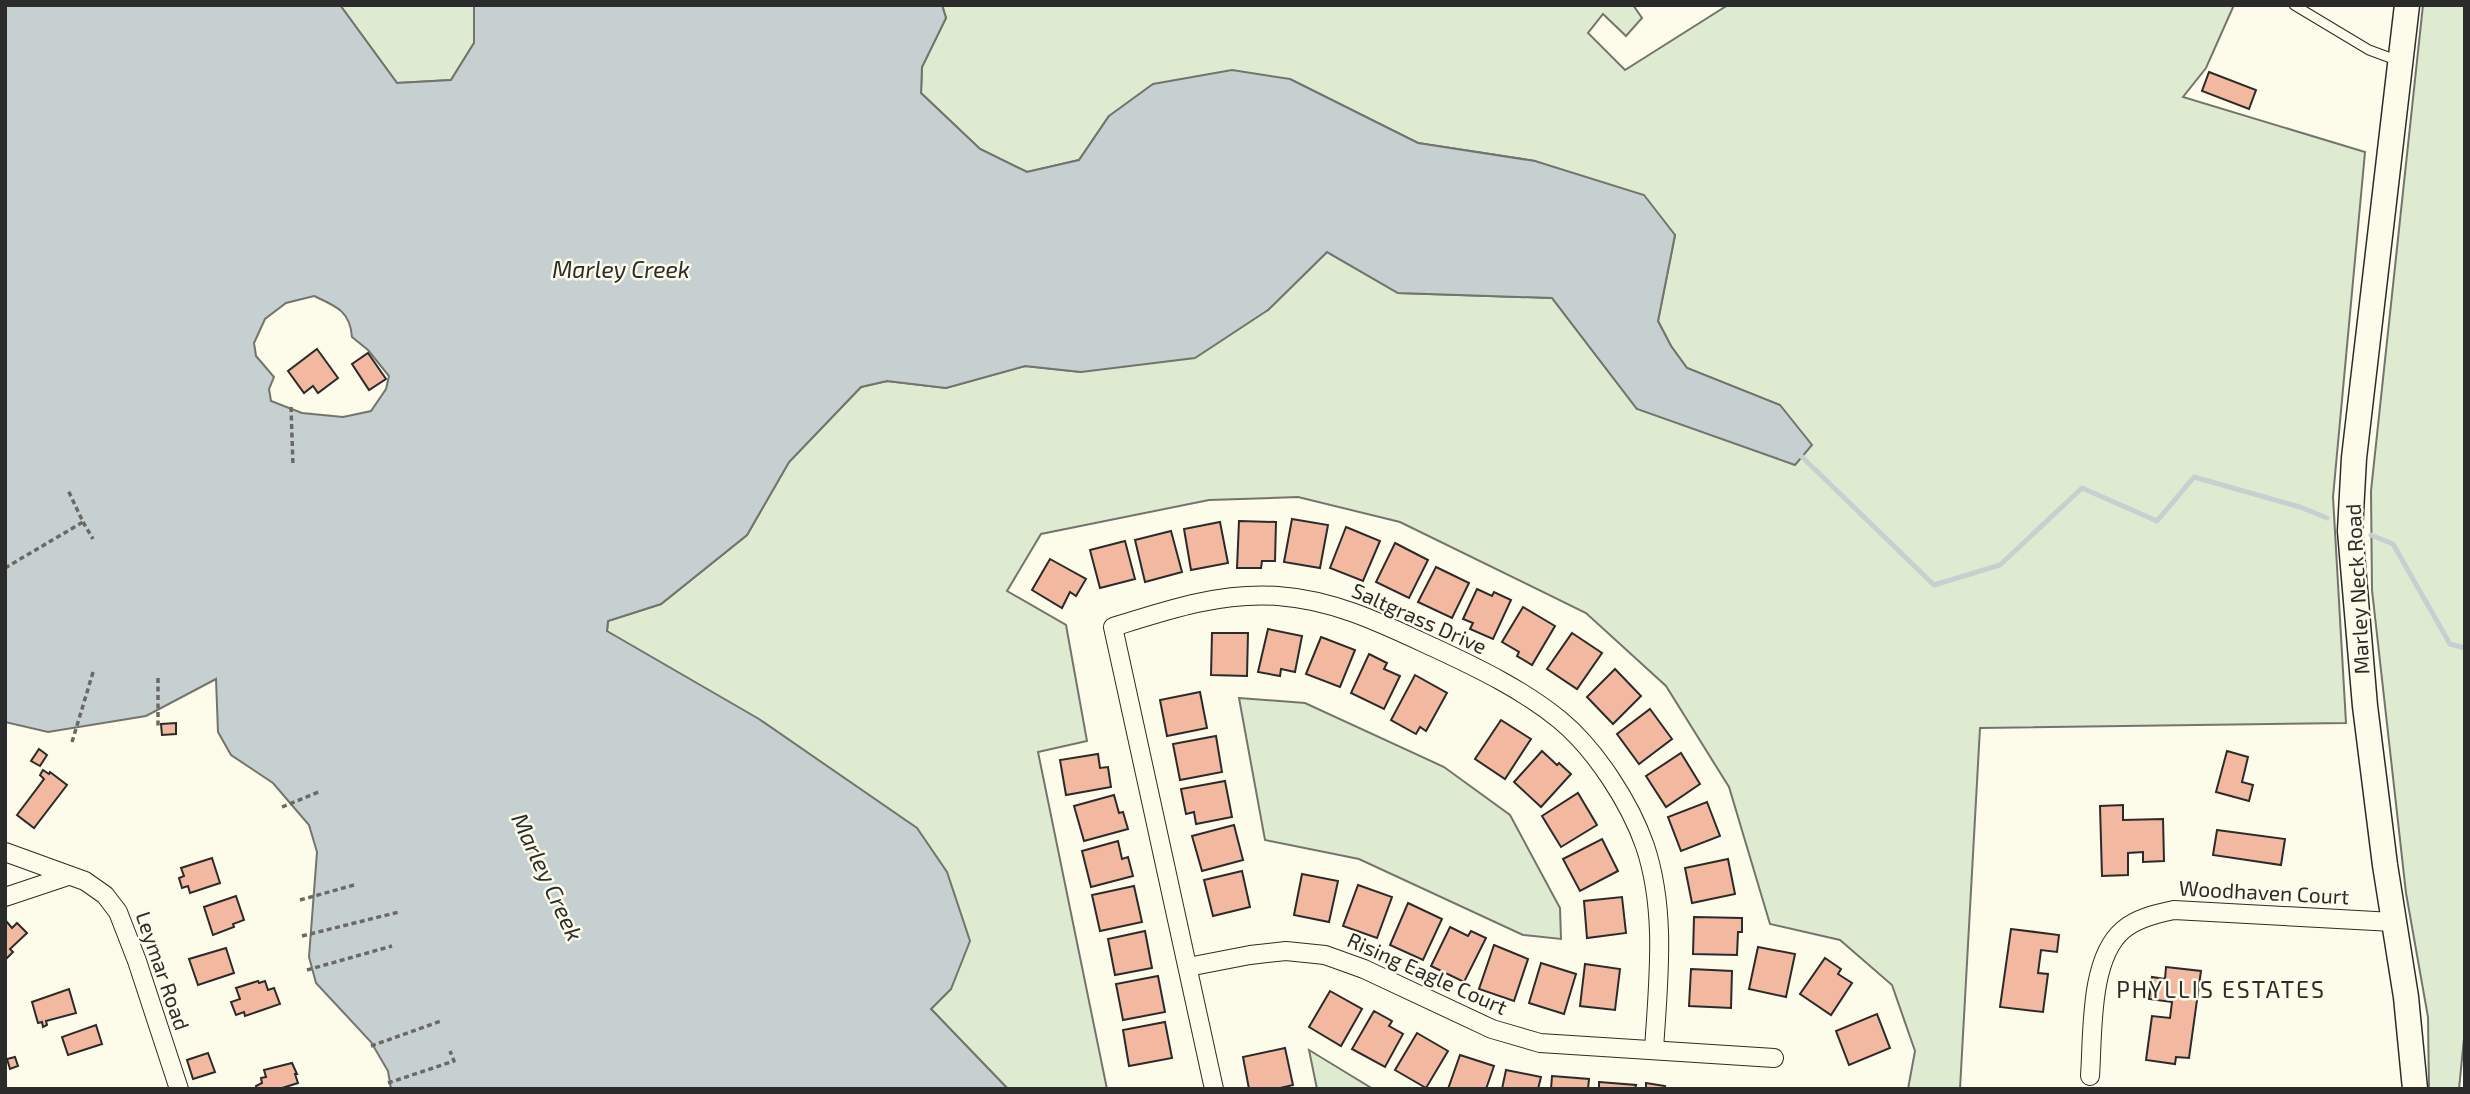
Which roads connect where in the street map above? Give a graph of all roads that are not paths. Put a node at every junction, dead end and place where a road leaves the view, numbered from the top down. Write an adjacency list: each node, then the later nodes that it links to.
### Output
1 (2294, 5): 3 (lane)
2 (2407, 5): 3 (street, Marley Neck Road)
3 (2401, 62): 7 (street, Marley Neck Road)
4 (5, 852): 5 (street, Leymar Road)
5 (68, 876): 6 (street); 12 (street, Leymar Road)
6 (5, 897)
7 (2393, 922): 11 (street, Woodhaven Court); 14 (street, Marley Neck Road)
8 (1188, 967): 9 (street, Rising Eagle Court); 9 (street, Saltgrass Drive); 13 (street, Saltgrass Drive)
9 (1654, 1051): 10 (street, Rising Eagle Court)
10 (1774, 1058)
11 (2090, 1076)
12 (179, 1089)
13 (1214, 1089)
14 (2415, 1089)

